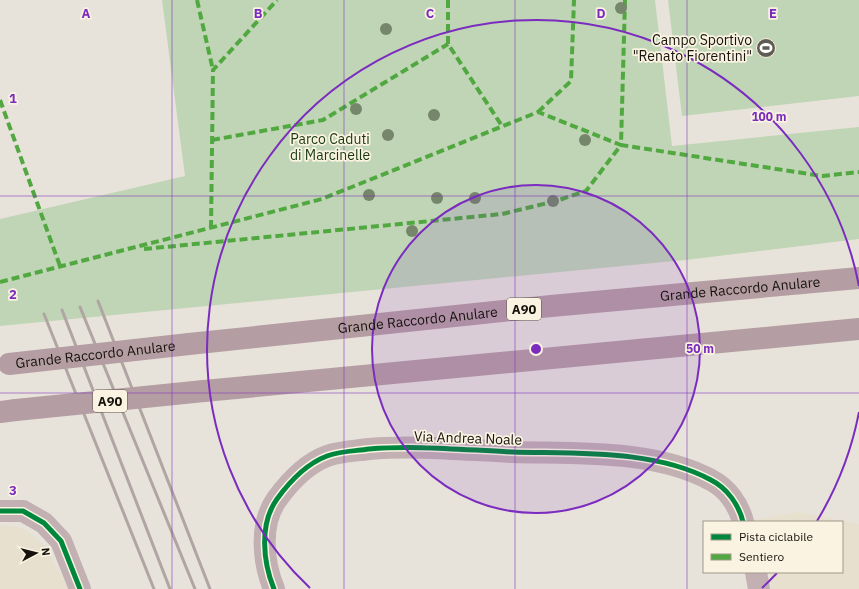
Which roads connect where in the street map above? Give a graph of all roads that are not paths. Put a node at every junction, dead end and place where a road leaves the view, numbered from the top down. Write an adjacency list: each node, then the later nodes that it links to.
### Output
1 (859, 278): 3 (highway, Grande Raccordo Anulare / A90, bridge)
2 (859, 329): 4 (highway, A90, bridge)
3 (5, 364)
4 (8, 411)
5 (0, 511): 8 (street)
6 (743, 521): 9 (street, Via Andrea Noale)
7 (756, 573): 10 (street)
8 (80, 589)
9 (274, 589)
10 (759, 589)

